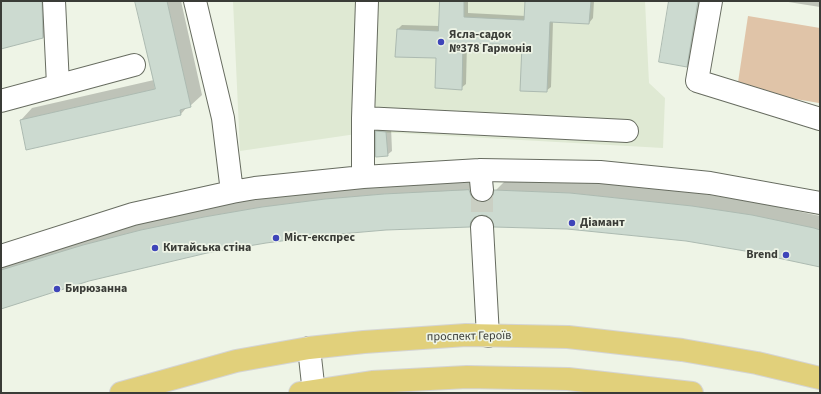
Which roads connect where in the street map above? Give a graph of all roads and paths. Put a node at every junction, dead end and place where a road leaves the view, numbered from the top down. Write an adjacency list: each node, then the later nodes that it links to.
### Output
1 (54, 1): 6 (lane)
2 (195, 1): 12 (lane)
3 (367, 1): 8 (lane)
4 (711, 1): 9 (lane)
5 (134, 65): 6 (lane)
6 (58, 86): 7 (lane)
7 (1, 101)
8 (363, 118): 10 (lane); 11 (lane)
9 (820, 119)
10 (627, 130)
11 (363, 177): 12 (lane); 13 (lane)
12 (232, 192): 15 (lane)
13 (819, 198)
14 (482, 227): 16 (lane)
15 (1, 256)
16 (488, 336): 17 (main road, проспект Героїв); 18 (main road, проспект Героїв)
17 (309, 348): 19 (lane); 20 (main road, проспект Героїв)
18 (820, 378)
19 (310, 392): 21 (main road)
20 (121, 393)
21 (692, 393)

